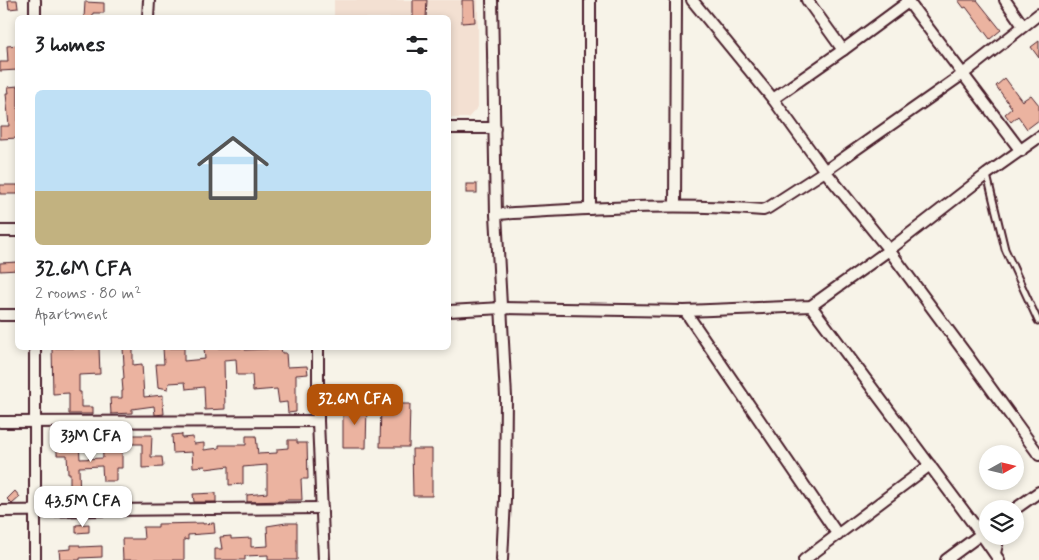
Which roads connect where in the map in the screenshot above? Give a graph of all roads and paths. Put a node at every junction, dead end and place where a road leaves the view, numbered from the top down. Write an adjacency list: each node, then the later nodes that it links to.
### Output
1 (35, 0): 11 (street)
2 (149, 0): 12 (street)
3 (492, 0): 18 (street)
4 (590, 0): 24 (street)
5 (676, 0): 23 (street)
6 (692, 0): 16 (street)
7 (807, 0): 14 (street)
8 (1004, 0): 13 (street)
9 (908, 1): 14 (street); 15 (street)
10 (1039, 14): 13 (street)
11 (35, 15)
12 (148, 15)
13 (1023, 26): 15 (street)
14 (843, 50): 16 (street)
15 (963, 74): 20 (street); 21 (street)
16 (773, 99): 21 (street)
17 (451, 128): 18 (street)
18 (495, 128): 25 (street)
19 (1039, 137): 20 (street)
20 (1021, 151): 22 (street)
21 (825, 171): 23 (street); 28 (street)
22 (987, 174): 28 (street); 35 (lane)
23 (675, 206): 24 (street)
24 (590, 209): 25 (street)
25 (496, 214): 30 (street)
26 (0, 231): 27 (street)
27 (15, 231)
28 (889, 250): 29 (street); 41 (street)
29 (811, 306): 32 (street); 42 (street)
30 (502, 308): 31 (street); 32 (street); 53 (street)
31 (451, 311)
32 (685, 311): 49 (street)
33 (0, 315): 34 (street)
34 (15, 315)
35 (1038, 321)
36 (35, 350): 40 (street)
37 (318, 350): 38 (street)
38 (318, 420): 40 (street); 45 (street)
39 (0, 422): 40 (street)
40 (35, 423): 47 (street)
41 (1039, 455)
42 (930, 465): 48 (street); 49 (street)
43 (1039, 492): 44 (street)
44 (1024, 503)
45 (322, 508): 47 (street); 52 (street)
46 (0, 511): 47 (street)
47 (35, 511): 51 (street)
48 (979, 525)
49 (838, 535): 54 (street)
50 (979, 535): 55 (street)
51 (35, 560)
52 (324, 560)
53 (502, 560)
54 (804, 560)
55 (946, 560)

